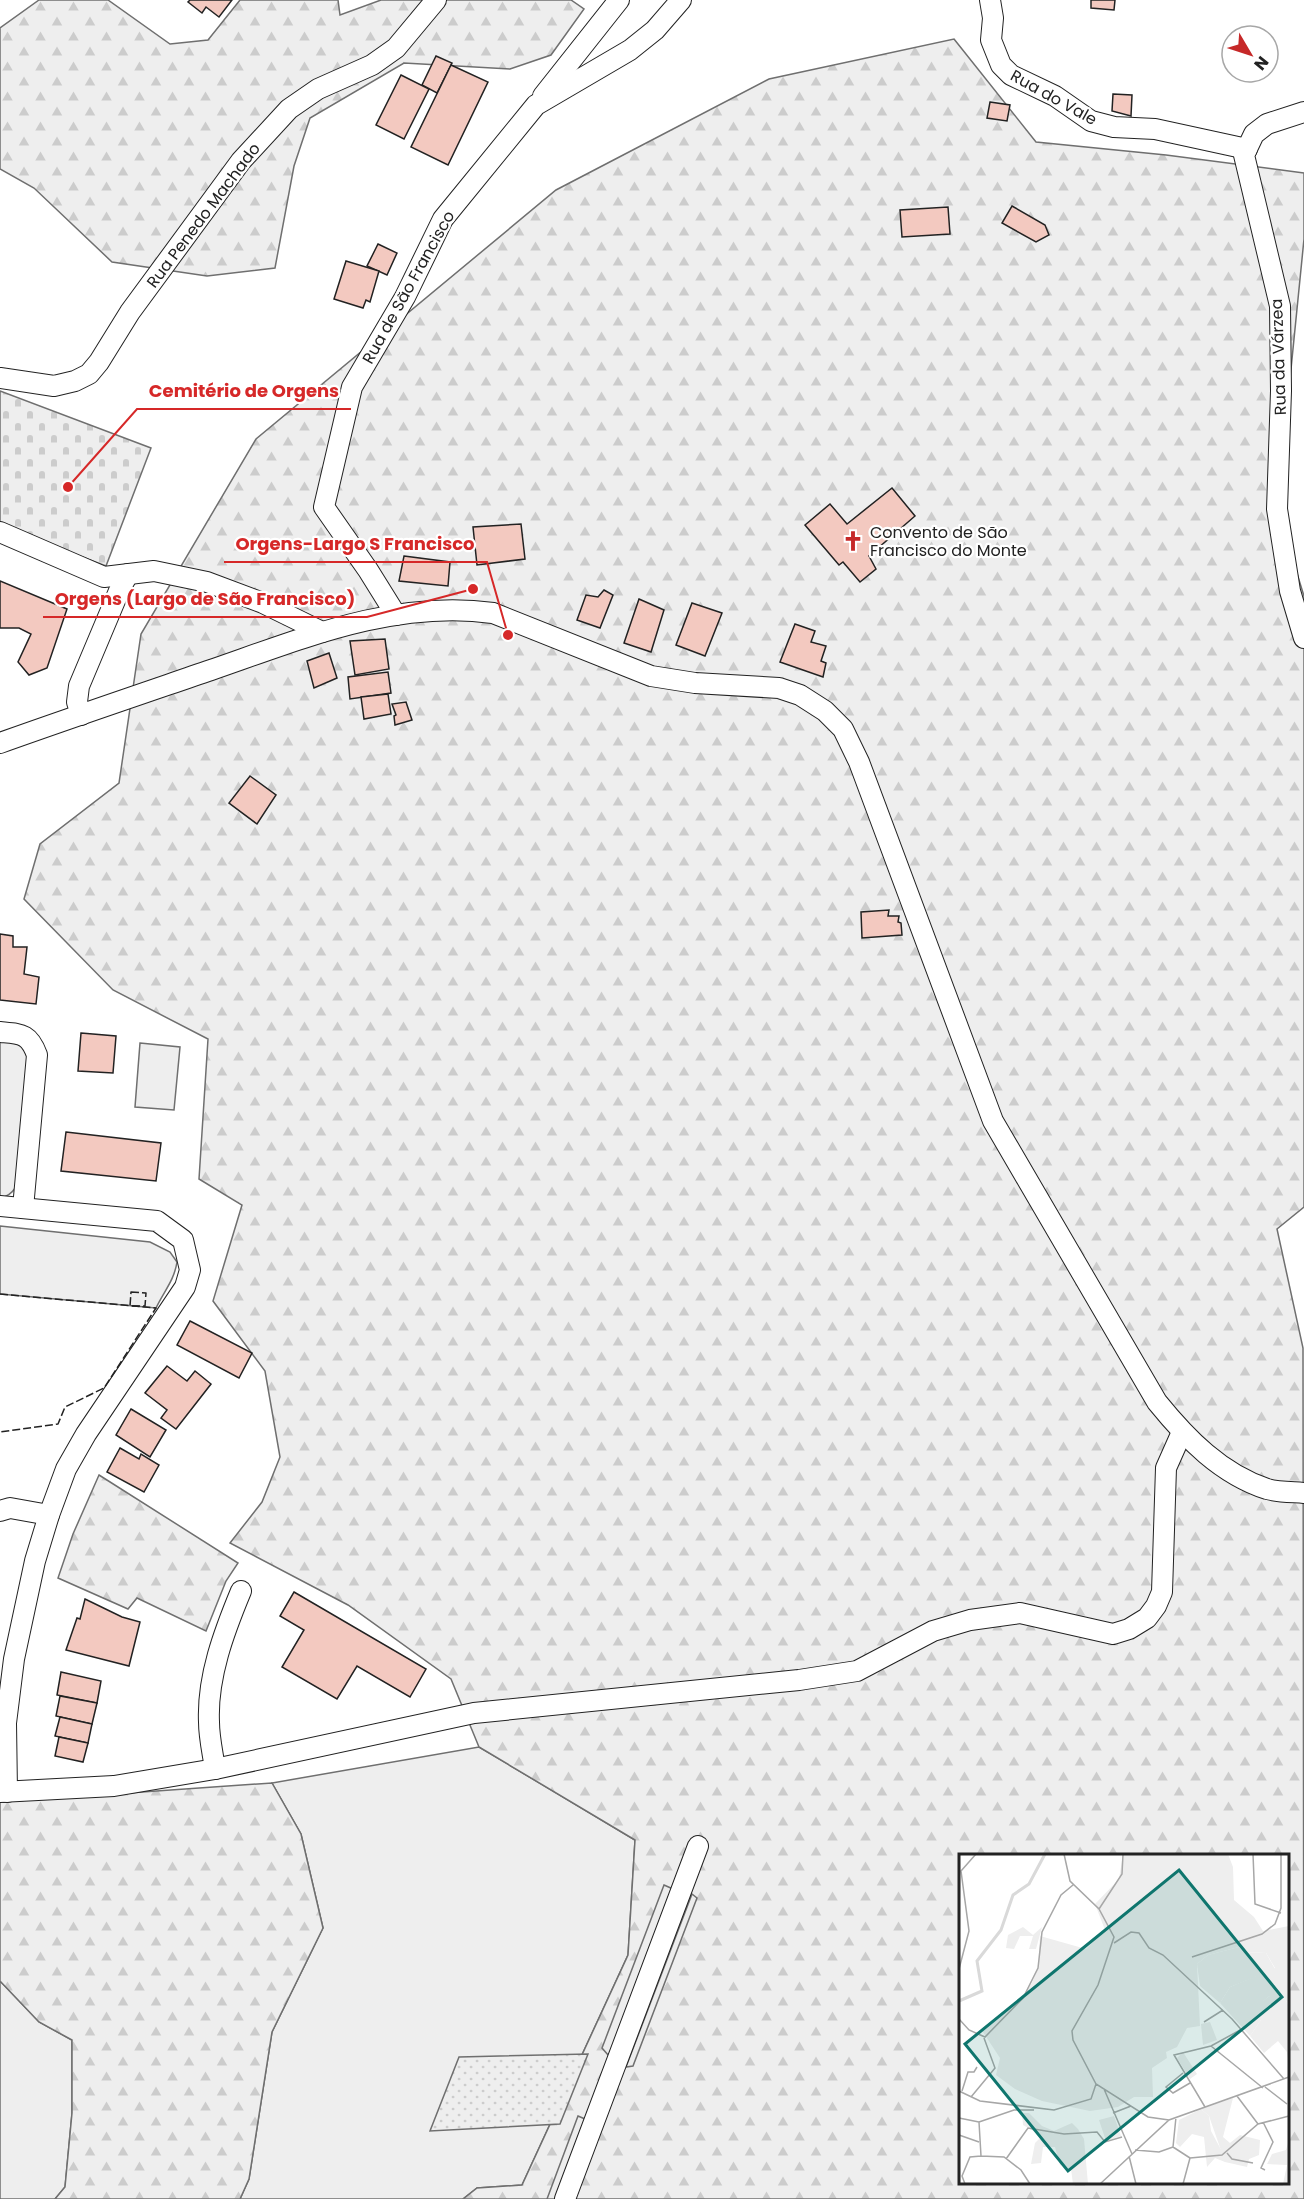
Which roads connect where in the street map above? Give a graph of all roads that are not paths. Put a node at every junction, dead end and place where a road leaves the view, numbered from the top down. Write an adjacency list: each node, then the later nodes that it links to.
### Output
1 (436, 0): 8 (street, Rua Penedo Machado)
2 (619, 0): 5 (street)
3 (681, 0): 5 (street, Rua de São Francisco)
4 (990, 0): 7 (street, Rua do Vale)
5 (536, 105): 11 (street, Rua de São Francisco)
6 (1304, 112): 7 (street)
7 (1247, 149): 13 (street, Rua da Várzea)
8 (0, 378)
9 (0, 532): 10 (street)
10 (128, 574): 12 (street); 14 (street)
11 (396, 615): 12 (street); 19 (street)
12 (322, 632): 14 (street)
13 (1304, 638)
14 (81, 715): 15 (street)
15 (0, 743)
16 (0, 1032): 18 (street)
17 (0, 1206): 18 (street)
18 (23, 1208): 22 (street)
19 (1182, 1432): 20 (street); 24 (street)
20 (1304, 1493)
21 (0, 1511): 22 (street)
22 (49, 1515): 25 (street)
23 (241, 1592): 24 (street)
24 (215, 1769): 25 (street)
25 (3, 1792)
26 (699, 1846): 27 (street)
27 (564, 2199)

